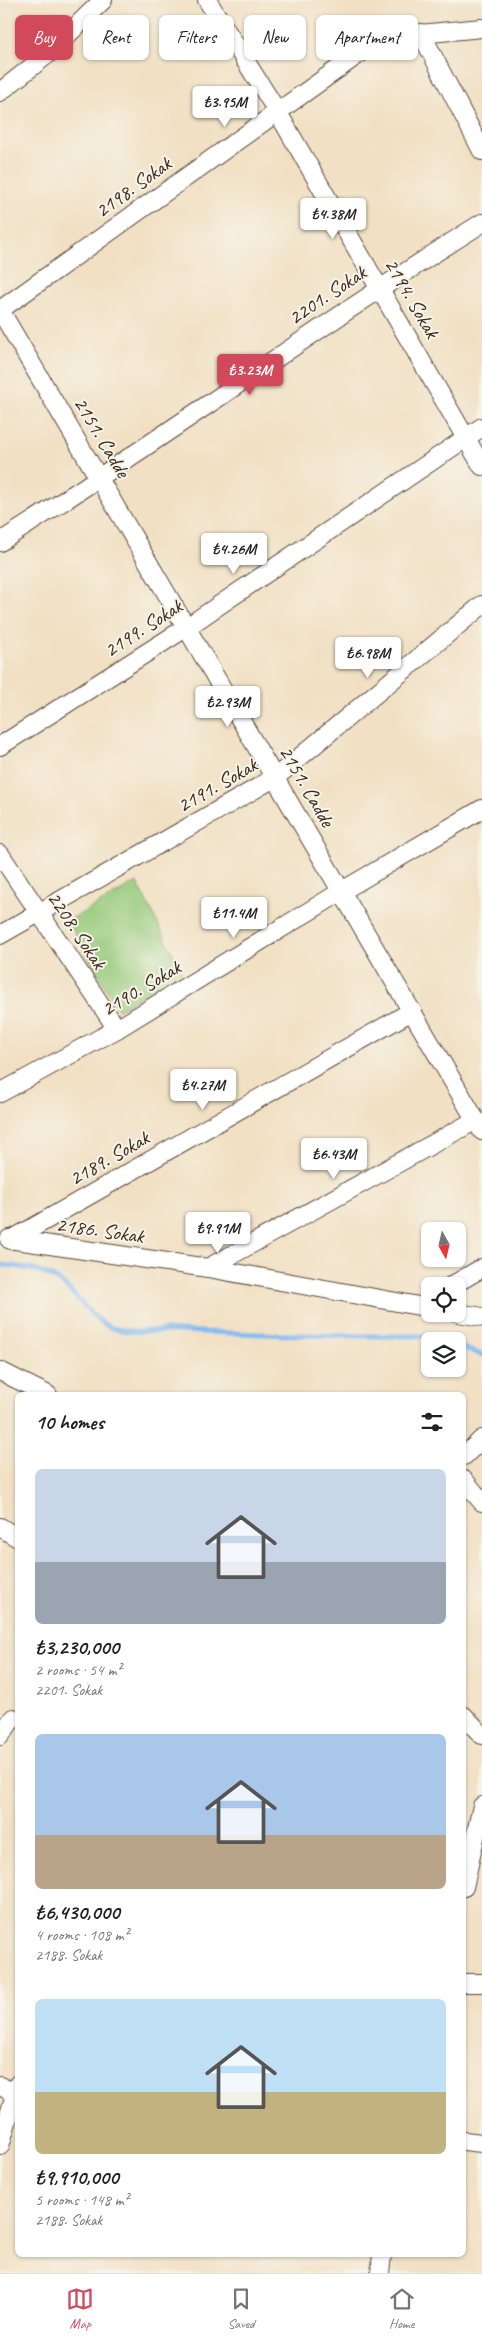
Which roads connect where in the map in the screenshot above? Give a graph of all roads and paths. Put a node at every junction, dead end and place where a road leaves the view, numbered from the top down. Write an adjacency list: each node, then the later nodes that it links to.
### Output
1 (103, 0): 5 (street)
2 (208, 0): 6 (street, 2194. Sokak)
3 (482, 28): 4 (street, 2198. Sokak)
4 (421, 33): 6 (street, 2198. Sokak); 7 (street)
5 (0, 92)
6 (277, 111): 9 (street, 2194. Sokak); 10 (street, 2198. Sokak)
7 (482, 151)
8 (482, 222): 9 (street, 2201. Sokak)
9 (380, 287): 12 (street, 2194. Sokak); 14 (street, 2201. Sokak)
10 (0, 310): 14 (street, 2151. Cadde)
11 (482, 428): 12 (street, 2199. Sokak)
12 (466, 438): 13 (street, 2194. Sokak); 17 (street, 2199. Sokak)
13 (482, 466)
14 (100, 478): 15 (street, 2201. Sokak); 17 (street, 2151. Cadde)
15 (0, 542)
16 (482, 605): 19 (street, 2191. Sokak)
17 (187, 627): 18 (street, 2199. Sokak); 19 (street, 2151. Cadde)
18 (0, 746)
19 (276, 777): 22 (street, 2151. Cadde); 23 (street, 2191. Sokak)
20 (482, 809): 22 (street, 2190. Sokak)
21 (0, 854): 23 (street, 2208. Sokak)
22 (342, 891): 25 (street, 2151. Cadde); 26 (street, 2190. Sokak)
23 (38, 913): 24 (street, 2191. Sokak); 26 (street, 2208. Sokak)
24 (0, 935)
25 (412, 1011): 28 (street, 2151. Cadde); 29 (street, 2189. Sokak)
26 (117, 1030): 27 (street, 2190. Sokak)
27 (0, 1093)
28 (479, 1125): 30 (street)
29 (6, 1239): 30 (street, 2186. Sokak)
30 (208, 1268): 33 (street, 2186. Sokak)
31 (482, 1268): 32 (street)
32 (466, 1277)
33 (421, 1303)
34 (466, 1314): 35 (street)
35 (482, 1317)
36 (0, 1371): 37 (street)
37 (42, 1392)
38 (482, 1439): 39 (street)
39 (466, 1454)
40 (466, 1482): 41 (street)
41 (482, 1502)
42 (0, 1527): 43 (street)
43 (15, 1536)
44 (10, 1717): 47 (street)
45 (466, 1718): 46 (street)
46 (482, 1735)
47 (0, 1736)
48 (482, 1806): 49 (street)
49 (466, 1878)
50 (466, 1983): 51 (street)
51 (482, 1984)
52 (11, 2087): 55 (street)
53 (466, 2141): 54 (street)
54 (482, 2143)
55 (0, 2146)
56 (382, 2257): 57 (street)
57 (380, 2273)

